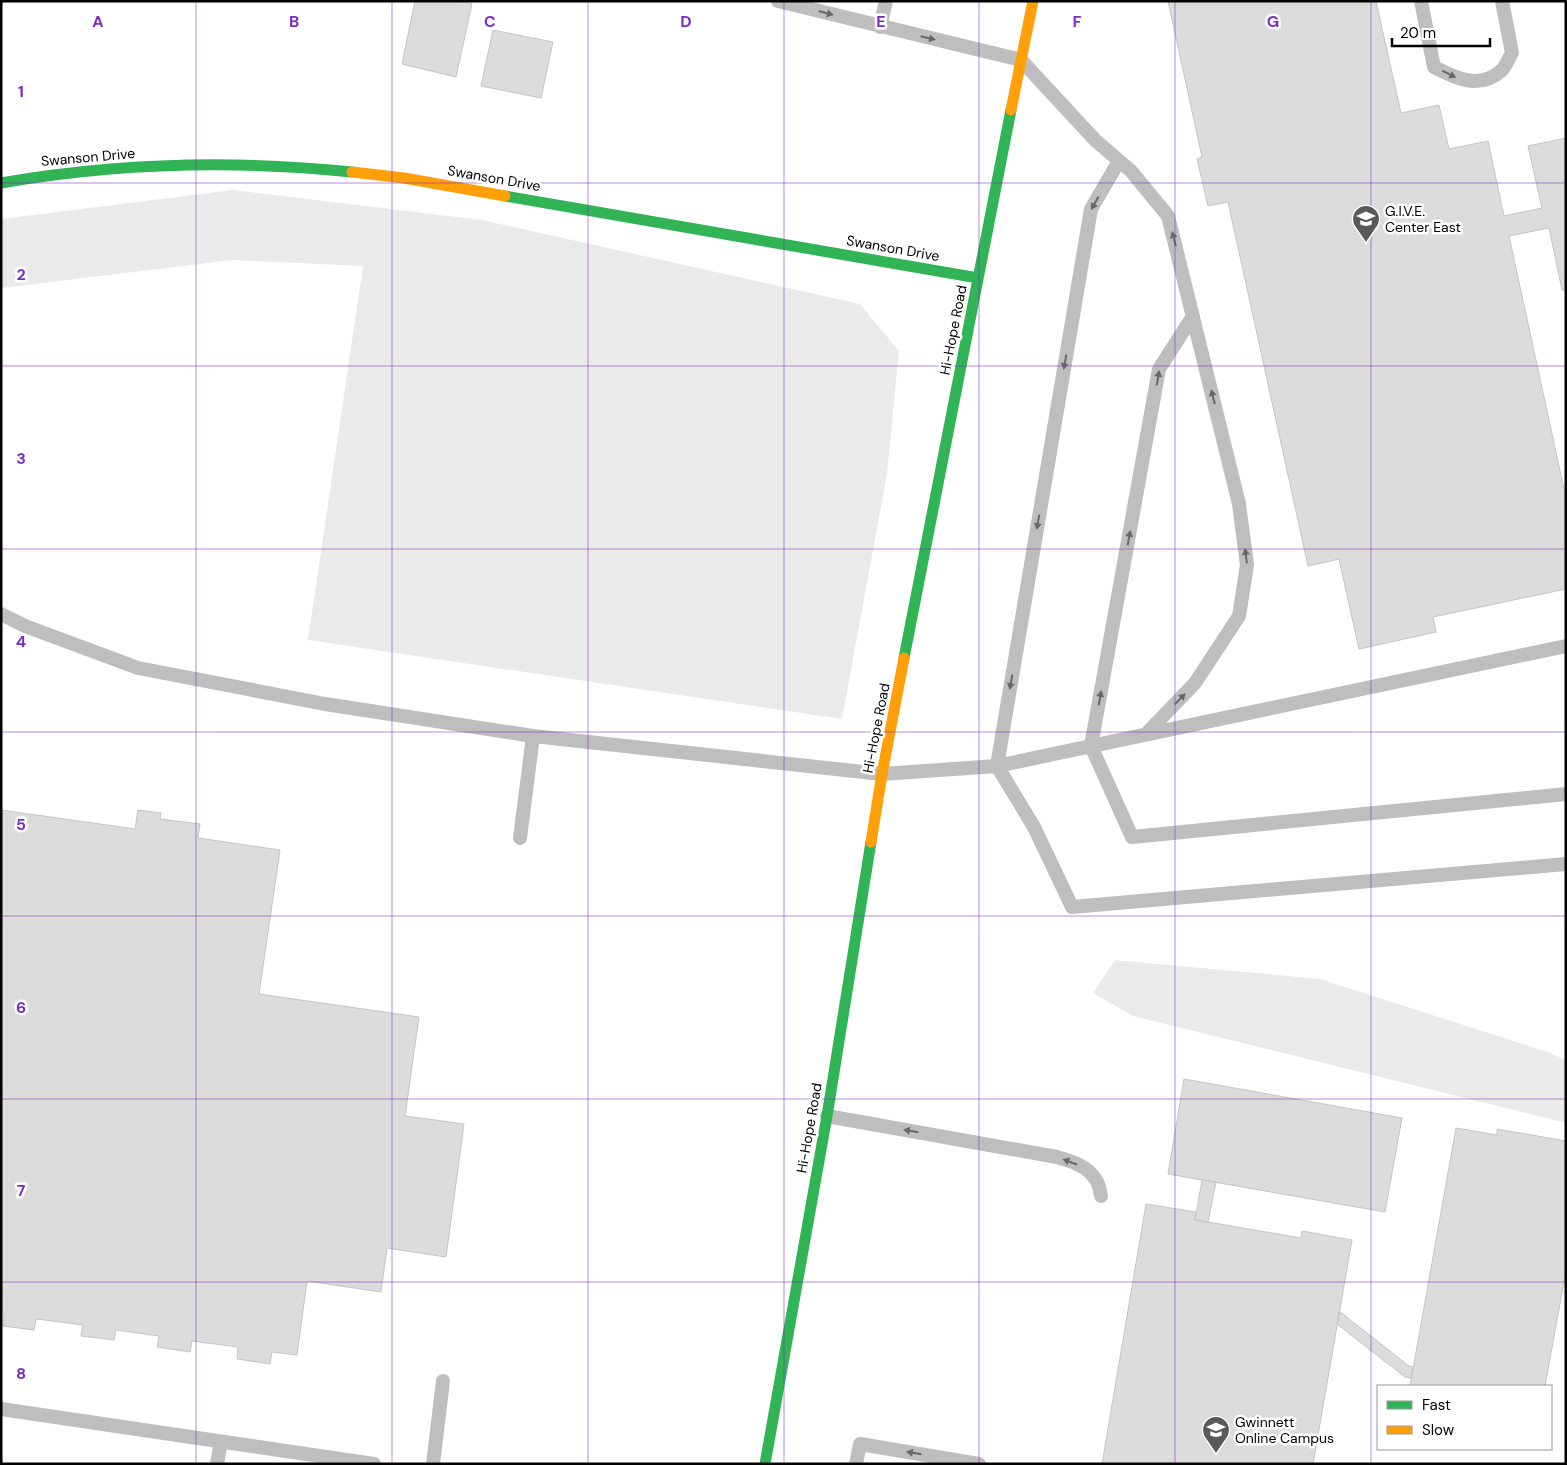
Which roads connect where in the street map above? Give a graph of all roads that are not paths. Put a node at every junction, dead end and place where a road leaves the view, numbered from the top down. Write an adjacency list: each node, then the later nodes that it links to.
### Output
1 (778, 1): 6 (lane, one-way to 6)
2 (886, 1): 6 (lane)
3 (1033, 1): 7 (street, Hi-Hope Road)
4 (1421, 1): 5 (lane, one-way to 5)
5 (1502, 1)
6 (880, 27): 7 (lane, one-way to 7)
7 (1021, 60): 8 (lane); 10 (street, Hi-Hope Road)
8 (1119, 161): 11 (lane, one-way to 8); 17 (lane, one-way to 17)
9 (1, 182): 10 (street, Swanson Drive)
10 (978, 278): 18 (street, Hi-Hope Road)
11 (1193, 316): 14 (lane, one-way to 11); 16 (lane, one-way to 11)
12 (1, 614): 15 (lane)
13 (1566, 646): 14 (lane)
14 (1146, 734): 16 (lane)
15 (533, 736): 18 (lane); 20 (lane)
16 (1091, 746): 17 (lane); 19 (lane)
17 (997, 766): 18 (lane); 21 (lane)
18 (882, 774): 22 (street, Hi-Hope Road)
19 (1566, 794)
20 (520, 838)
21 (1566, 864)
22 (827, 1116): 23 (lane, one-way to 22); 30 (street, Hi-Hope Road)
23 (1101, 1196)
24 (443, 1381): 29 (lane)
25 (1, 1409): 26 (lane)
26 (220, 1442): 27 (lane); 28 (lane)
27 (218, 1464)
28 (374, 1464)
29 (433, 1464)
30 (765, 1464)
31 (856, 1464): 32 (lane, one-way to 31)
32 (979, 1464)

